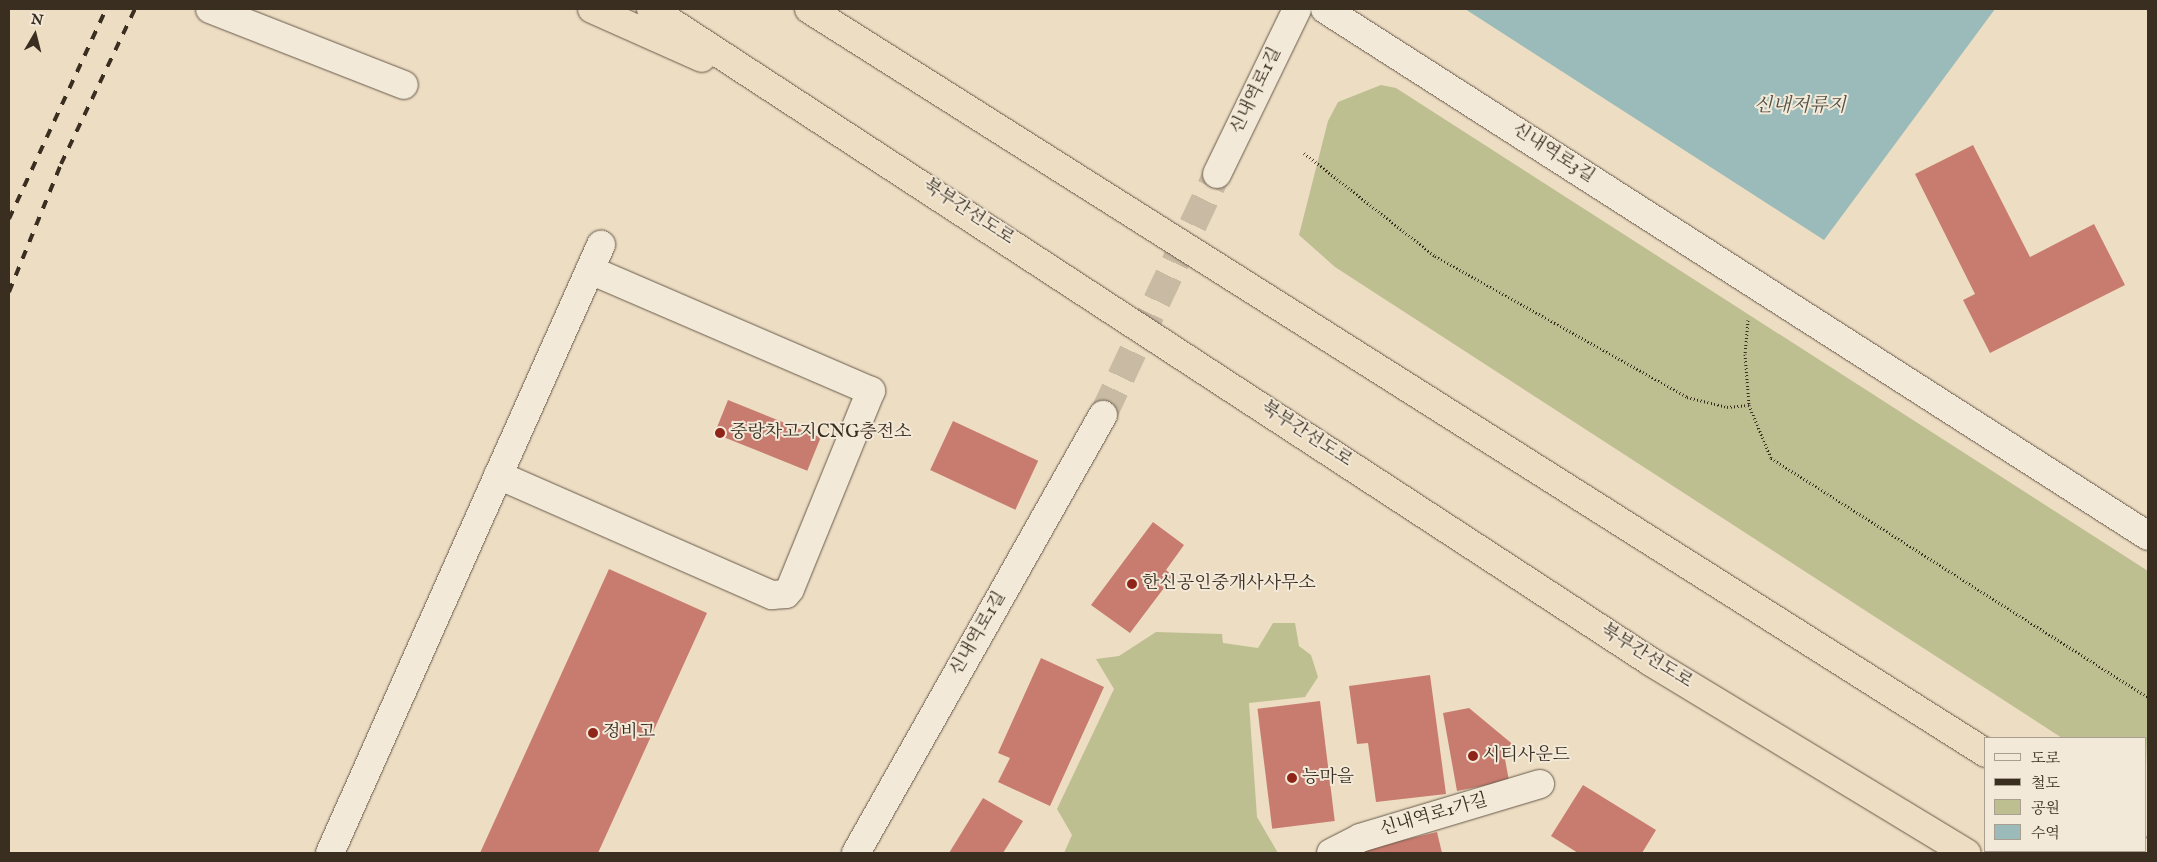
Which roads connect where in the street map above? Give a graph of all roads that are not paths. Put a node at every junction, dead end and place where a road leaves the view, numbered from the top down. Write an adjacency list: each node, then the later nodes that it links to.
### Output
1 (210, 9): 7 (street)
2 (592, 9): 8 (highway)
3 (651, 9): 8 (highway, 북부간선도로)
4 (810, 9): 15 (highway)
5 (1297, 9): 9 (street, 신내역로1길)
6 (1325, 9): 14 (street, 신내역로3길)
7 (404, 85)
8 (788, 95): 20 (highway, 북부간선도로)
9 (1217, 174)
10 (601, 245): 11 (street)
11 (590, 270): 13 (street); 13 (street)
12 (1104, 415): 18 (street, 신내역로1길)
13 (498, 475): 17 (street)
14 (2148, 536)
15 (1984, 752)
16 (1540, 784): 19 (street, 신내역로1가길)
17 (330, 853)
18 (856, 853)
19 (1331, 853)
20 (1967, 853)

